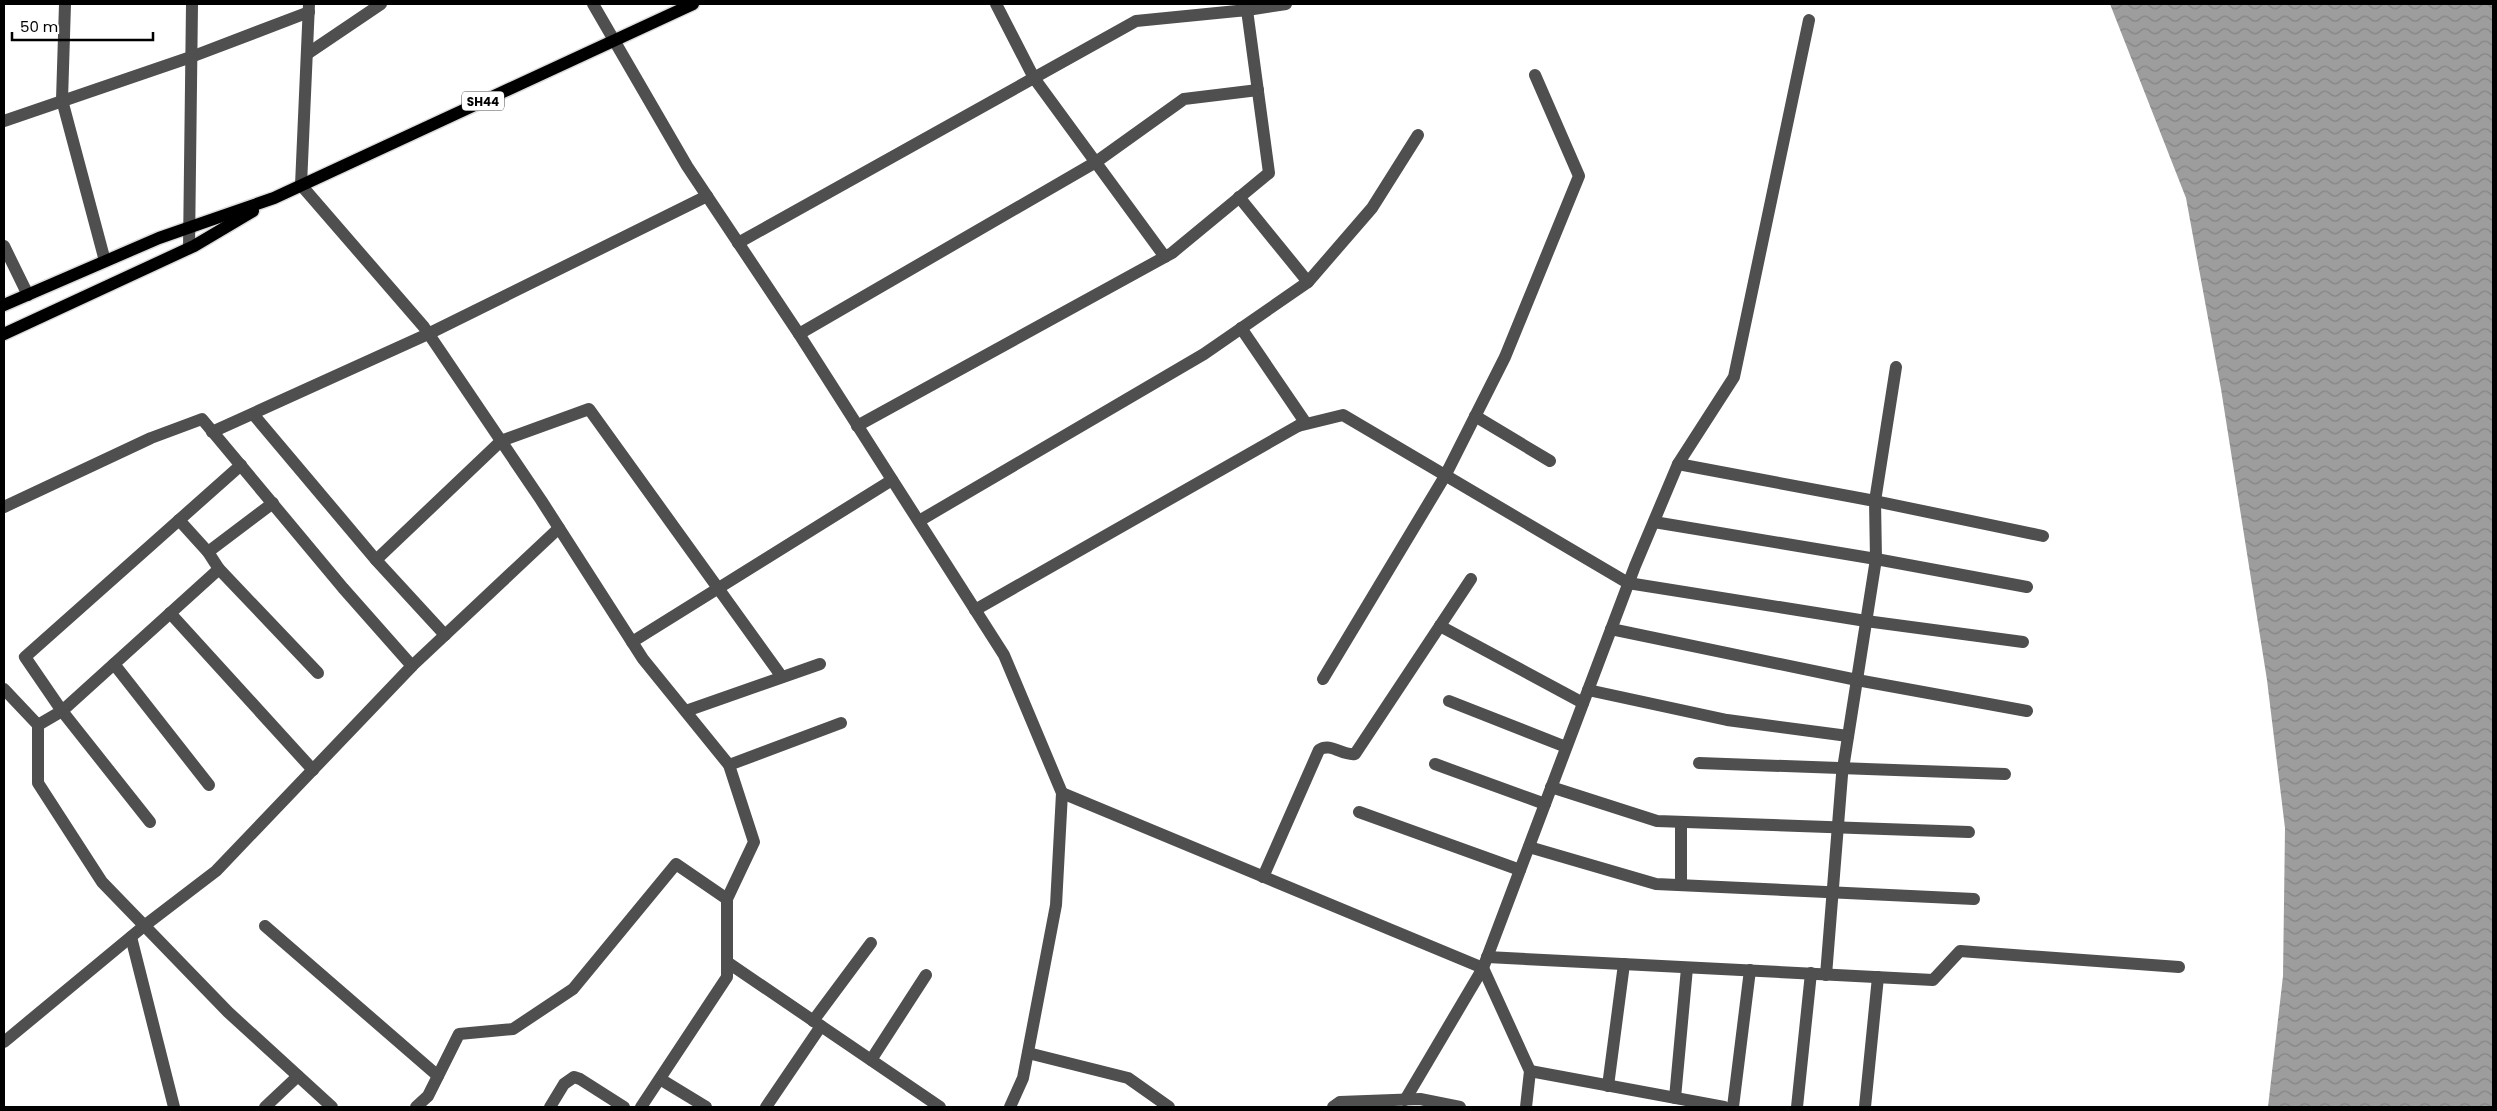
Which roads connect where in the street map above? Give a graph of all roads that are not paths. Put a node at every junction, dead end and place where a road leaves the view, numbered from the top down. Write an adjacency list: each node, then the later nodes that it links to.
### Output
1 (65, 4): 17 (street)
2 (192, 4): 13 (street)
3 (381, 4): 12 (street)
4 (593, 4): 11 (street)
5 (693, 4): 11 (main road, SH44)
6 (996, 4): 15 (street)
7 (1286, 4): 9 (street)
8 (309, 8): 12 (street); 13 (street)
9 (1247, 10): 15 (street); 16 (street)
10 (1810, 20): 46 (street)
11 (614, 40): 21 (main road, SH44); 22 (street)
12 (307, 54): 21 (street)
13 (191, 57): 17 (street); 25 (street)
14 (1535, 75): 40 (street)
15 (1034, 78): 20 (street); 26 (street)
16 (1258, 90): 20 (street); 23 (street)
17 (62, 100): 18 (street); 30 (street)
18 (4, 121)
19 (1418, 135): 31 (street)
20 (1096, 162): 29 (street); 37 (street)
21 (301, 185): 24 (main road, SH44); 36 (street)
22 (707, 196): 26 (street); 36 (street)
23 (1239, 197): 29 (street); 31 (street)
24 (274, 198): 25 (main road, SH44); 28 (main road, SH44)
25 (189, 228): 28 (street); 30 (main road, SH44)
26 (738, 243): 37 (street)
27 (4, 246): 32 (street)
28 (189, 248): 35 (main road, SH44)
29 (1165, 257): 41 (street)
30 (105, 261): 32 (main road, SH44)
31 (1308, 282): 34 (street)
32 (28, 295): 33 (main road, SH44)
33 (4, 305)
34 (1241, 328): 42 (street); 54 (street)
35 (4, 334)
36 (428, 334): 39 (street); 44 (street)
37 (799, 334): 41 (street)
38 (1896, 367): 50 (street)
39 (253, 414): 43 (street); 60 (street)
40 (1475, 416): 45 (street); 48 (street)
41 (858, 426): 49 (street)
42 (1298, 426): 48 (street); 66 (street)
43 (212, 432): 47 (street); 52 (street)
44 (501, 441): 56 (street); 60 (street); 65 (street)
45 (1550, 461)
46 (1678, 464): 50 (street); 55 (street)
47 (241, 465): 51 (street); 53 (street)
48 (1445, 476): 63 (street); 79 (street)
49 (892, 480): 54 (street); 65 (street)
50 (1875, 501): 57 (street); 59 (street)
51 (273, 503): 58 (street); 76 (street)
52 (4, 507)
53 (179, 520): 58 (street); 85 (street)
54 (919, 521): 66 (street)
55 (1654, 522): 59 (street); 63 (street)
56 (559, 528): 71 (street); 72 (street)
57 (2042, 536)
58 (208, 552): 61 (street)
59 (1876, 559): 64 (street); 68 (street)
60 (376, 560): 71 (street)
61 (219, 569): 67 (street); 77 (street)
62 (1471, 579): 69 (street)
63 (1628, 583): 68 (street); 70 (street)
64 (2027, 587)
65 (718, 588): 72 (street); 78 (street)
66 (975, 610): 100 (street)
67 (170, 613): 74 (street); 96 (street)
68 (1866, 621): 73 (street); 80 (street)
69 (1440, 626): 84 (street); 109 (street)
70 (1611, 630): 80 (street); 82 (street)
71 (445, 635): 76 (street)
72 (632, 642): 86 (street)
73 (2023, 642)
74 (114, 664): 85 (street); 98 (street)
75 (820, 664): 78 (street)
76 (412, 666): 96 (street)
77 (318, 673)
78 (782, 677): 86 (street)
79 (1323, 679)
80 (1857, 680): 87 (street); 90 (street)
81 (4, 688): 89 (street)
82 (1588, 690): 84 (street); 90 (street)
83 (1449, 701): 91 (street)
84 (1583, 703): 91 (street)
85 (62, 711): 89 (street); 103 (street)
86 (686, 711): 94 (street)
87 (2027, 711)
88 (841, 723): 94 (street)
89 (38, 726): 114 (street)
90 (1848, 736): 95 (street)
91 (1566, 747): 99 (street)
92 (1699, 763): 95 (street)
93 (1435, 764): 101 (street)
94 (729, 765): 112 (street)
95 (1844, 768): 97 (street); 105 (street)
96 (313, 770): 114 (street)
97 (2005, 774)
98 (209, 784)
99 (1551, 787): 101 (street); 104 (street)
100 (1062, 792): 109 (street); 130 (street)
101 (1545, 804): 107 (street)
102 (1359, 812): 108 (street)
103 (150, 822)
104 (1682, 822): 105 (street); 110 (street)
105 (1838, 827): 106 (street); 111 (street)
106 (1969, 832)
107 (1529, 847): 108 (street); 110 (street)
108 (1520, 870): 119 (street)
109 (1263, 877): 119 (street)
110 (1681, 885): 111 (street)
111 (1833, 893): 113 (street); 125 (street)
112 (727, 899): 118 (street); 134 (street)
113 (1974, 899)
114 (144, 926): 116 (street); 133 (street)
115 (266, 926): 134 (street)
116 (131, 937): 129 (street); 141 (street)
117 (871, 943): 128 (street)
118 (727, 962): 128 (street); 135 (street)
119 (1485, 962): 120 (street); 132 (street); 138 (street)
120 (1624, 964): 122 (street); 136 (street)
121 (2179, 967): 127 (street)
122 (1687, 968): 123 (street); 137 (street)
123 (1750, 970): 124 (street); 157 (street)
124 (1811, 974): 125 (street); 158 (street)
125 (1826, 974): 127 (street)
126 (926, 975): 131 (street)
127 (1878, 977): 159 (street)
128 (817, 1023): 131 (street); 149 (street)
129 (4, 1042)
130 (1028, 1053): 151 (street); 152 (street)
131 (871, 1060): 139 (street)
132 (1530, 1071): 136 (street); 155 (street)
133 (298, 1076): 142 (street); 143 (street)
134 (438, 1076): 144 (street)
135 (660, 1079): 147 (street); 148 (street)
136 (1608, 1086): 137 (street)
137 (1674, 1098): 156 (street)
138 (1405, 1100): 140 (street); 153 (street)
139 (926, 1103): 150 (street)
140 (1427, 1104): 154 (street)
141 (174, 1107)
142 (265, 1107)
143 (332, 1107)
144 (416, 1107)
145 (550, 1107): 146 (street)
146 (624, 1107)
147 (641, 1107)
148 (706, 1107)
149 (766, 1107)
150 (940, 1107)
151 (1010, 1107)
152 (1169, 1107)
153 (1333, 1107)
154 (1460, 1107)
155 (1526, 1107)
156 (1724, 1107)
157 (1733, 1107)
158 (1797, 1107)
159 (1865, 1107)

